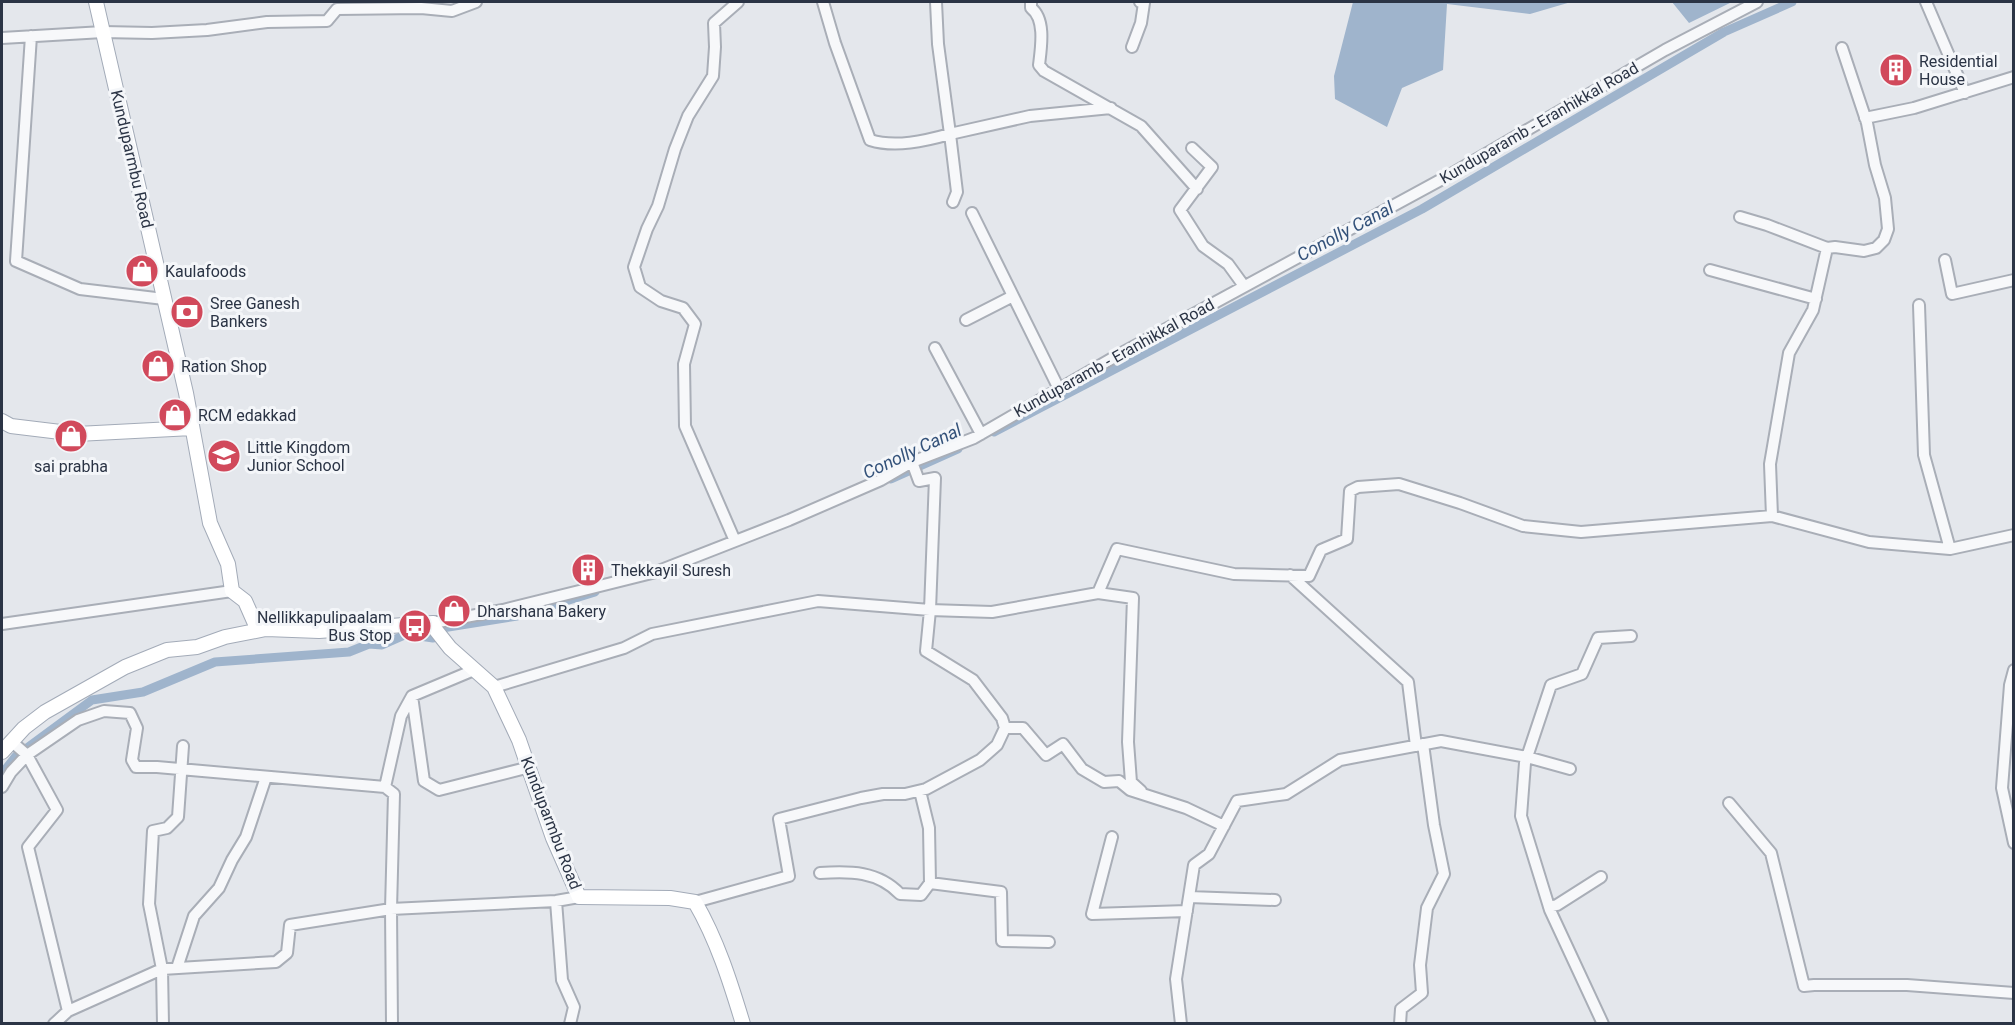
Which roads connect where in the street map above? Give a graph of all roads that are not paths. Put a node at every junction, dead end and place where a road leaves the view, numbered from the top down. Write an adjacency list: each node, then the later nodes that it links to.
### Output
1 (96, 2): 10 (main road, Kunduparmbu Road)
2 (476, 2): 10 (street)
3 (738, 2): 43 (street)
4 (823, 2): 19 (street)
5 (936, 2): 19 (street)
6 (1032, 2): 17 (street)
7 (1140, 2): 13 (street)
8 (1757, 2): 29 (street, Kunduparamb - Eranhikkal Road)
9 (1926, 2): 16 (street)
10 (102, 32): 11 (street); 31 (main road, Kunduparmbu Road)
11 (31, 36): 12 (street); 31 (street)
12 (2, 38)
13 (1132, 47)
14 (1842, 48): 18 (street)
15 (2013, 77): 16 (street)
16 (1965, 93): 18 (street)
17 (1111, 108): 19 (street); 21 (street)
18 (1865, 118): 25 (street)
19 (950, 134): 22 (street)
20 (1192, 148): 21 (street)
21 (1197, 189): 29 (street)
22 (953, 202)
23 (972, 213): 30 (street)
24 (1740, 217): 25 (street)
25 (1827, 248): 32 (street)
26 (1945, 260): 28 (street)
27 (1710, 270): 32 (street)
28 (2013, 280)
29 (1244, 286): 36 (street, Kunduparamb - Eranhikkal Road)
30 (1013, 296): 34 (street); 36 (street)
31 (164, 299): 38 (main road, Kunduparmbu Road)
32 (1816, 299): 41 (street)
33 (1920, 305): 44 (street)
34 (966, 320)
35 (935, 348): 39 (street)
36 (1059, 389): 39 (street, Kunduparamb - Eranhikkal Road)
37 (2, 421): 38 (main road)
38 (192, 428): 46 (main road, Kunduparmbu Road)
39 (981, 434): 40 (street, Kunduparamb - Eranhikkal Road)
40 (913, 463): 43 (street, Kunduparamb - Eranhikkal Road); 48 (street)
41 (1772, 516): 44 (street); 45 (street)
42 (2013, 535): 44 (street)
43 (735, 541): 51 (street, Kunduparamb - Eranhikkal Road)
44 (1950, 549)
45 (1290, 575): 47 (street); 59 (street)
46 (232, 591): 49 (street); 50 (main road, Kunduparmbu Road)
47 (1098, 593): 48 (street); 71 (street)
48 (930, 610): 55 (street); 57 (street)
49 (2, 624)
50 (266, 630): 51 (main road); 58 (main road)
51 (437, 630): 53 (main road, Kunduparmbu Road)
52 (1631, 636): 63 (street)
53 (474, 670): 55 (main road, Kunduparmbu Road); 56 (street)
54 (2013, 670): 75 (street)
55 (494, 687): 64 (main road, Kunduparmbu Road)
56 (412, 696): 64 (street); 69 (street)
57 (1005, 728): 70 (street); 71 (street)
58 (11, 741): 61 (main road); 62 (street)
59 (1419, 745): 63 (street); 73 (street); 98 (street)
60 (183, 746): 65 (street)
61 (2, 752)
62 (27, 755): 65 (street); 68 (street); 91 (street)
63 (1527, 757): 66 (street); 84 (street)
64 (530, 767): 79 (main road, Kunduparmbu Road)
65 (181, 769): 67 (street); 89 (street)
66 (1570, 769)
67 (266, 777): 69 (street); 88 (street)
68 (2, 787)
69 (385, 787): 85 (street)
70 (920, 791): 78 (street); 83 (street)
71 (1144, 793): 73 (street)
72 (1729, 803): 90 (street)
73 (1224, 826): 80 (street)
74 (1112, 837): 86 (street)
75 (2013, 843)
76 (820, 873): 78 (street)
77 (1601, 877): 84 (street)
78 (930, 883): 87 (street)
79 (579, 897): 82 (street); 83 (main road, Kunduparmbu Road)
80 (1189, 897): 81 (street); 86 (street)
81 (1275, 900)
82 (556, 901): 85 (street); 95 (street)
83 (695, 902): 96 (main road)
84 (1549, 907): 99 (street)
85 (391, 909): 88 (street); 94 (street)
86 (1187, 911): 97 (street)
87 (1049, 942)
88 (177, 968): 89 (street)
89 (162, 969): 91 (street); 93 (street)
90 (2013, 993)
91 (68, 1011): 92 (street)
92 (54, 1023)
93 (163, 1023)
94 (392, 1023)
95 (570, 1023)
96 (743, 1023)
97 (1181, 1023)
98 (1400, 1023)
99 (1603, 1023)

